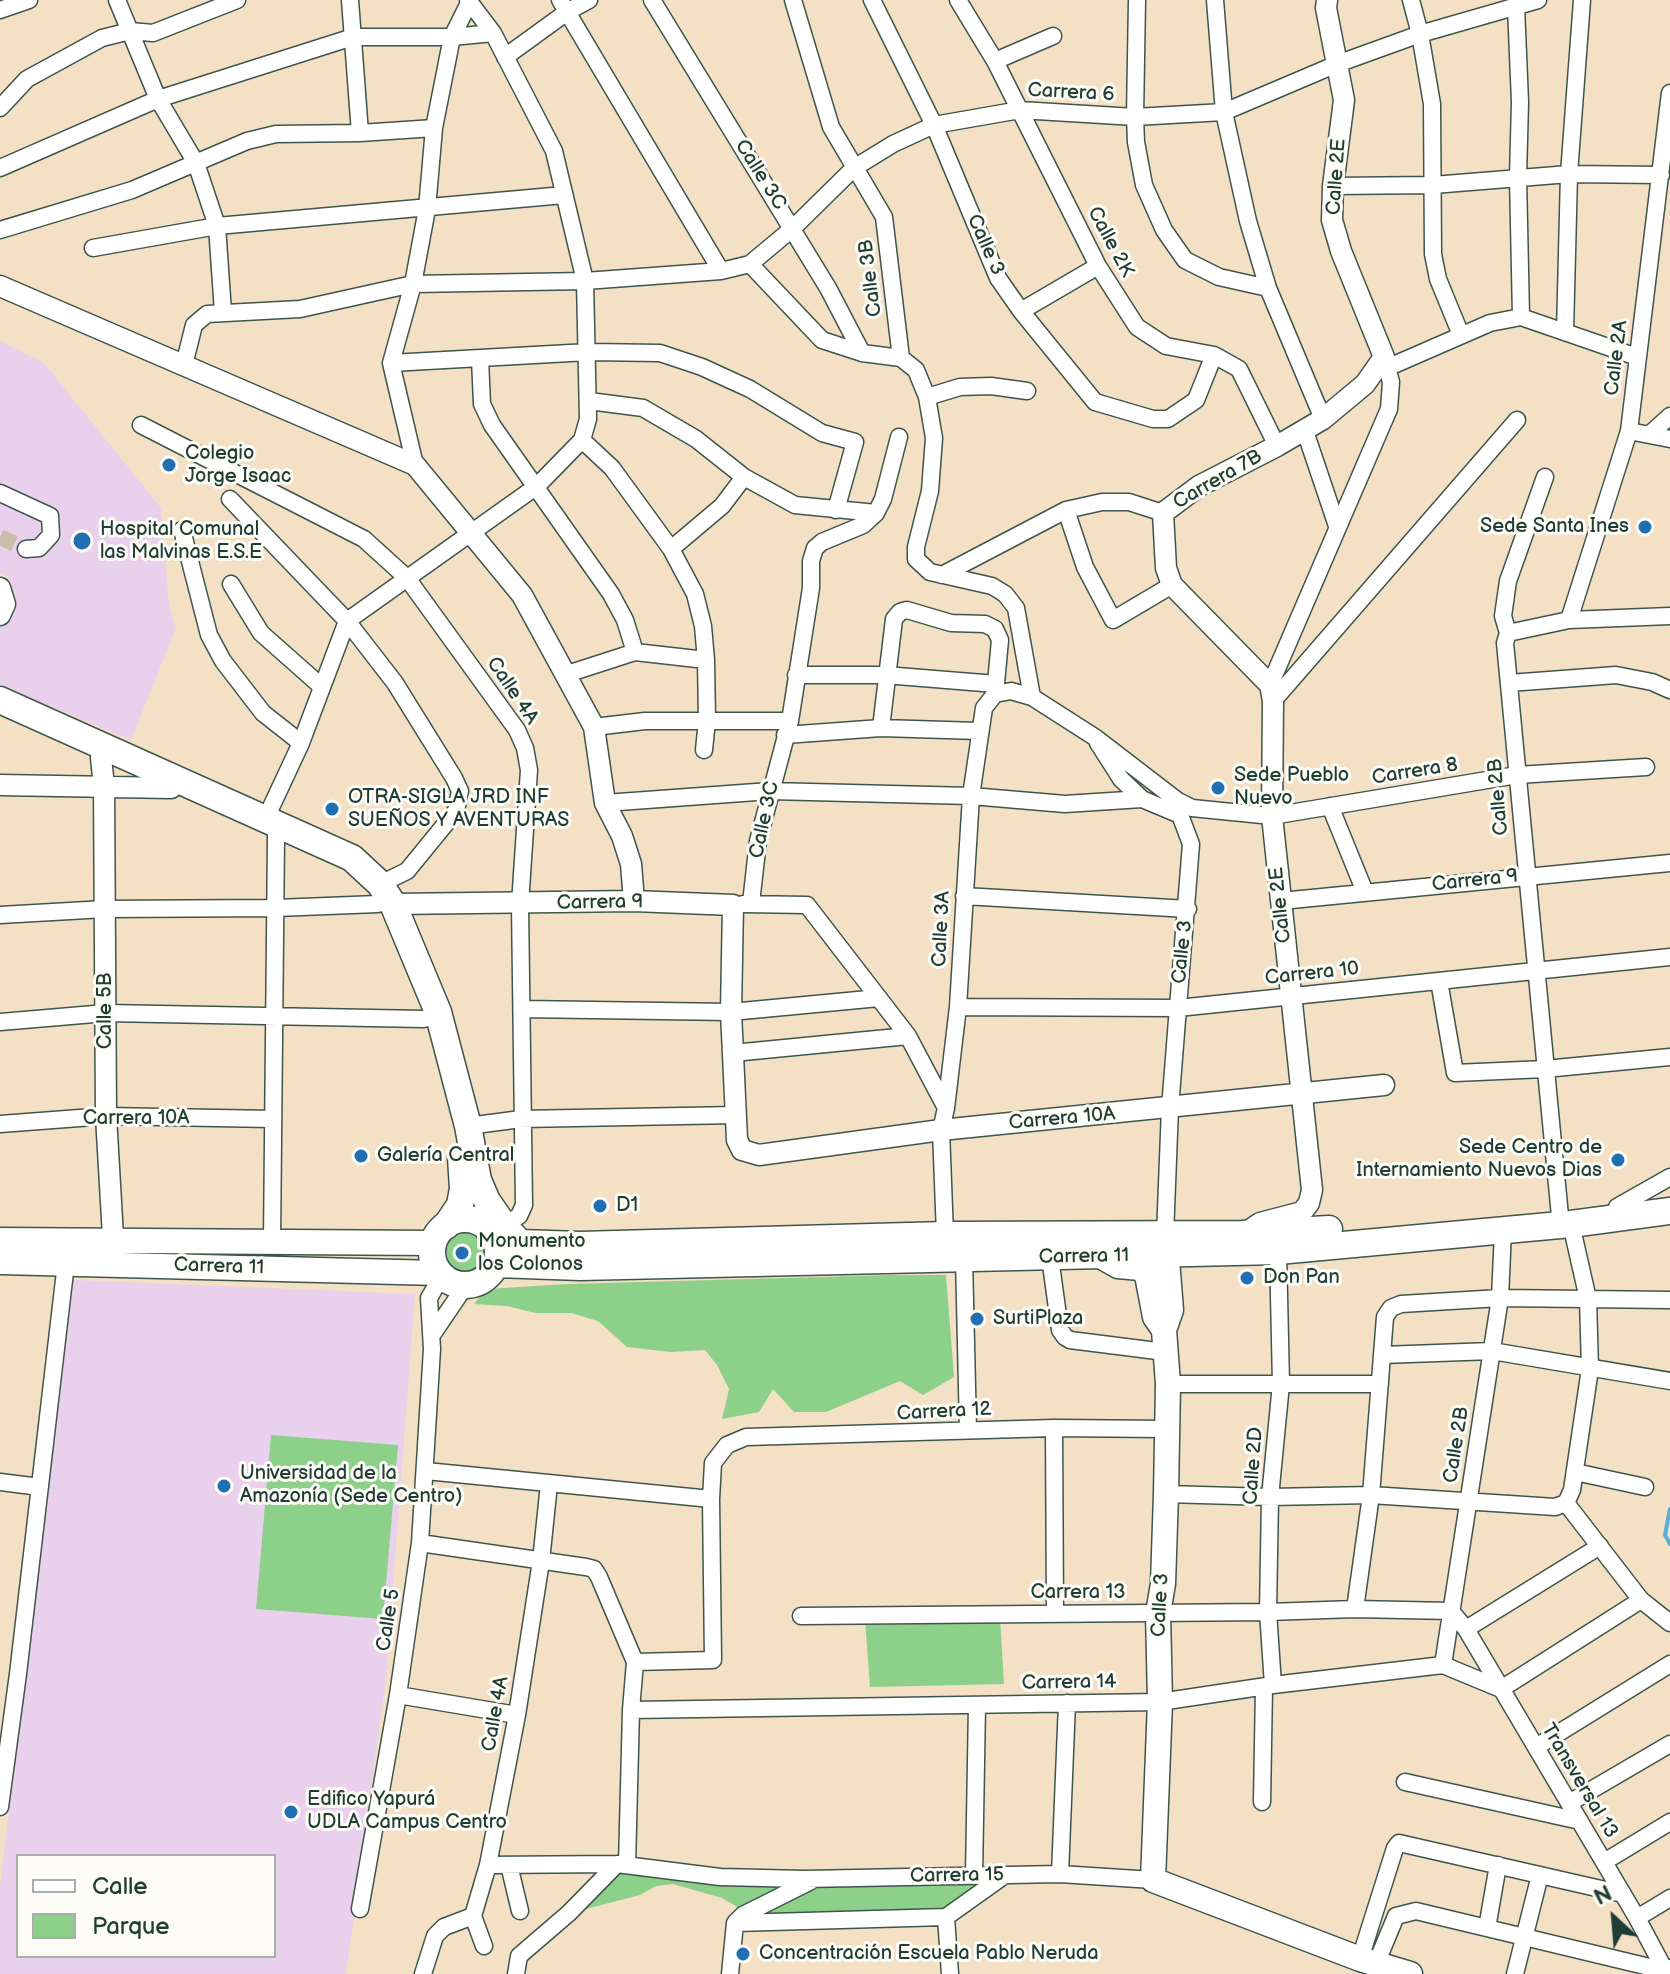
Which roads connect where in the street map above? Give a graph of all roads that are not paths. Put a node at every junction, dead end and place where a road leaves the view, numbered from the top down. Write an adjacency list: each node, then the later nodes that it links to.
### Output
1 (29, 0): 19 (street)
2 (117, 0): 20 (street)
3 (237, 0): 20 (street)
4 (350, 0): 24 (street)
5 (589, 0): 17 (street)
6 (652, 0): 49 (street, Calle 3C)
7 (793, 0): 40 (street, Calle 3B)
8 (872, 0): 35 (street, Calle 3)
9 (958, 0): 27 (street, Calle 2K)
10 (1137, 0): 34 (street)
11 (1215, 0): 33 (street)
12 (1327, 0): 28 (street, Calle 2E)
13 (1411, 0): 22 (street)
14 (1538, 0): 18 (street, Carrera 6)
15 (1582, 0): 41 (street)
16 (468, 2): 21 (street); 25 (street)
17 (564, 6): 26 (street); 54 (street)
18 (1516, 7): 22 (street, Carrera 6); 43 (street)
19 (0, 10)
20 (130, 31): 30 (street); 31 (street)
21 (493, 33): 25 (street); 26 (street)
22 (1420, 34): 28 (street, Carrera 6); 44 (street)
23 (1053, 36): 27 (street, Carrera 6)
24 (353, 37): 25 (street); 30 (street); 37 (street)
25 (452, 37): 36 (street)
26 (505, 57): 46 (street)
27 (995, 61): 32 (street, Calle 2K)
28 (1337, 64): 33 (street, Carrera 6); 45 (street, Calle 2E)
29 (1670, 93): 42 (street, Calle 2A)
30 (158, 99): 38 (street); 39 (street)
31 (0, 108)
32 (1020, 110): 34 (street, Carrera 6); 35 (street, Carrera 6); 53 (street, Calle 2K)
33 (1224, 112): 34 (street, Carrera 6); 58 (street)
34 (1135, 117): 58 (street)
35 (934, 125): 40 (street, Carrera 6); 59 (street, Calle 3)
36 (434, 128): 37 (street); 47 (street)
37 (360, 133): 38 (street)
38 (196, 163): 48 (street); 50 (street)
39 (0, 168)
40 (854, 168): 49 (street, Carrera 6); 68 (street, Calle 3B)
41 (1569, 174): 42 (street); 43 (street); 62 (street)
42 (1661, 175): 67 (street, Calle 2A)
43 (1518, 177): 44 (street); 61 (street)
44 (1433, 185): 45 (street); 63 (street)
45 (1333, 186): 70 (street, Calle 2E)
46 (564, 195): 47 (street); 55 (street)
47 (427, 209): 48 (street); 56 (street)
48 (217, 226): 51 (street); 60 (street)
49 (793, 228): 52 (street, Carrera 6); 65 (street, Calle 3C)
50 (0, 230)
51 (93, 248)
52 (750, 264): 54 (street, Carrera 6); 65 (street)
53 (1098, 266): 59 (street); 66 (street, Calle 2K)
54 (721, 271): 55 (street, Carrera 6)
55 (585, 281): 56 (street, Carrera 6); 64 (street)
56 (413, 284): 60 (street, Carrera 6); 71 (street)
57 (0, 286): 72 (street)
58 (1268, 288): 77 (street)
59 (1021, 311): 66 (street, Calle 3)
60 (223, 312): 72 (street)
61 (1521, 317): 62 (street); 63 (street)
62 (1565, 332): 67 (street)
63 (1461, 335): 70 (street)
64 (588, 352): 69 (street); 75 (street); 93 (street)
65 (862, 353): 68 (street)
66 (1214, 355): 86 (street, Calle 2K)
67 (1637, 357): 81 (street, Calle 2A)
68 (901, 358): 74 (street, Calle 3B)
69 (480, 359): 71 (street); 90 (street)
70 (1386, 362): 77 (street, Carrera 7B); 97 (street, Calle 2E)
71 (391, 363): 87 (street)
72 (184, 365): 87 (street)
73 (1027, 391): 74 (street)
74 (927, 397): 102 (street, Calle 3B)
75 (589, 401): 85 (street); 88 (street)
76 (1670, 416): 82 (street)
77 (1323, 419): 80 (street, Carrera 7B)
78 (1517, 420): 121 (street)
79 (141, 425): 103 (street, Calle 4A)
80 (1305, 431): 86 (street, Carrera 7B); 97 (street)
81 (1629, 431): 82 (street); 109 (street, Calle 2A)
82 (1649, 435): 84 (street)
83 (899, 437): 95 (street)
84 (1670, 439)
85 (582, 440): 90 (street); 101 (street)
86 (1277, 446): 96 (street, Carrera 7B)
87 (415, 465): 99 (street)
88 (744, 477): 93 (street); 101 (street)
89 (1545, 477): 111 (street, Calle 2B)
90 (537, 486): 99 (street); 112 (street)
91 (0, 493): 100 (street)
92 (230, 499): 110 (street)
93 (836, 510): 95 (street)
94 (1066, 510): 96 (street, Carrera 7B); 102 (street, Carrera 7B); 105 (street)
95 (876, 513): 115 (street, Calle 3C)
96 (1163, 513): 105 (street)
97 (1337, 526): 121 (street, Calle 2E)
98 (182, 530): 131 (street)
99 (472, 531): 103 (street); 114 (street)
100 (26, 549)
101 (671, 549): 113 (street)
102 (942, 575): 122 (street)
103 (407, 578): 110 (street); 154 (street, Calle 4A)
104 (231, 584): 118 (street)
105 (1172, 585): 121 (street)
106 (0, 588): 107 (street)
107 (0, 615)
108 (1670, 616): 109 (street)
109 (1569, 620): 111 (street)
110 (347, 621): 118 (street); 151 (street)
111 (1508, 633): 117 (street, Calle 2B)
112 (635, 652): 113 (street); 114 (street)
113 (706, 660): 125 (street)
114 (567, 674): 126 (street)
115 (796, 675): 116 (street); 127 (street, Calle 3C)
116 (885, 675): 119 (street); 119 (street, Calle 3A); 128 (street)
117 (1509, 683): 120 (street); 135 (street, Calle 2B)
118 (322, 687): 131 (street)
119 (995, 689): 122 (street); 129 (street, Calle 3A)
120 (1670, 690)
121 (1271, 693): 145 (street, Calle 2E)
122 (1032, 697): 130 (street)
123 (0, 700): 146 (main road)
124 (0, 714): 133 (main road)
125 (707, 720): 126 (street); 127 (street); 132 (street)
126 (594, 727): 142 (street)
127 (787, 728): 128 (street); 139 (street, Calle 3C)
128 (881, 728): 129 (street)
129 (979, 731): 140 (street, Calle 3A)
130 (1096, 738): 141 (street); 144 (street)
131 (301, 743): 146 (street)
132 (704, 750)
133 (101, 758): 137 (street, Calle 5B); 138 (main road)
134 (1646, 767): 135 (street, Carrera 8)
135 (1517, 775): 143 (street, Carrera 8); 148 (street, Calle 2B)
136 (0, 785): 137 (street)
137 (104, 786): 138 (street); 157 (street, Calle 5B)
138 (171, 788): 146 (main road)
139 (770, 791): 140 (street, Carrera 8); 142 (street, Carrera 8); 155 (street, Calle 3C)
140 (971, 796): 141 (street, Carrera 8); 150 (street, Calle 3A)
141 (1142, 799): 144 (street, Carrera 8)
142 (605, 803): 152 (street)
143 (1330, 806): 145 (street, Carrera 8); 149 (street)
144 (1186, 811): 145 (street, Carrera 8); 158 (street, Calle 3)
145 (1272, 816): 153 (street, Calle 2E)
146 (271, 827): 151 (main road); 156 (street)
147 (1670, 863): 148 (street, Carrera 9)
148 (1527, 876): 149 (street, Carrera 9); 161 (street, Calle 2B)
149 (1365, 892): 153 (street, Carrera 9)
150 (964, 896): 158 (street); 165 (street, Calle 3A)
151 (384, 897): 154 (street, Carrera 9); 156 (street); 171 (main road); 186 (main road)
152 (634, 901): 154 (street, Carrera 9); 155 (street, Carrera 9)
153 (1281, 901): 163 (street, Calle 2E)
154 (520, 904): 167 (street, Calle 4A)
155 (742, 904): 164 (street, Carrera 9); 168 (street, Calle 3C)
156 (276, 908): 157 (street); 170 (street)
157 (105, 909): 159 (street); 169 (street, Calle 5B)
158 (1188, 909): 166 (street, Calle 3)
159 (0, 915)
160 (1670, 957): 161 (street, Carrera 10)
161 (1536, 971): 162 (street, Carrera 10); 176 (street, Calle 2B)
162 (1439, 981): 163 (street, Carrera 10); 176 (street)
163 (1291, 996): 166 (street, Carrera 10); 178 (street, Calle 2E)
164 (879, 998): 168 (street); 173 (street)
165 (958, 1007): 166 (street, Carrera 10); 179 (street, Calle 3A)
166 (1178, 1008): 180 (street, Calle 3)
167 (522, 1009): 168 (street); 184 (street, Calle 4A)
168 (731, 1012): 174 (street, Calle 3C)
169 (106, 1013): 170 (street); 172 (street); 182 (street, Calle 5B)
170 (273, 1016): 171 (street); 183 (street)
171 (424, 1019): 192 (main road)
172 (0, 1022)
173 (908, 1036): 174 (street); 179 (street)
174 (733, 1053): 181 (street, Calle 3C)
175 (1670, 1057): 176 (street)
176 (1545, 1069): 190 (street, Calle 2B)
177 (1384, 1085): 178 (street, Carrera 10A)
178 (1301, 1095): 180 (street, Carrera 10A); 197 (street, Calle 2E)
179 (946, 1108): 187 (street, Calle 3A)
180 (1170, 1108): 187 (street, Carrera 10A); 198 (street, Calle 3)
181 (736, 1115): 184 (street); 188 (street, Calle 3C)
182 (106, 1116): 183 (street, Carrera 10A); 185 (street, Carrera 10A); 201 (street, Calle 5B)
183 (272, 1119): 195 (street)
184 (521, 1119): 186 (street); 196 (street, Calle 4A)
185 (0, 1124)
186 (468, 1126): 196 (main road)
187 (941, 1130): 188 (street, Carrera 10A); 193 (street, Calle 3A)
188 (742, 1150)
189 (1669, 1197): 190 (main road, Carrera 11); 190 (main road, Carrera 11)
190 (1565, 1220): 191 (main road, Carrera 11); 197 (main road, Carrera 11); 208 (street)
191 (1503, 1231): 200 (main road, Carrera 11); 207 (street, Calle 2B)
192 (440, 1234): 195 (main road, Carrera 11); 196 (main road); 206 (main road)
193 (945, 1235): 196 (main road, Carrera 11); 199 (main road, Carrera 11)
194 (0, 1240): 201 (main road, Carrera 11)
195 (272, 1242): 201 (main road, Carrera 11)
196 (502, 1242): 203 (main road, Carrera 11); 206 (main road)
197 (1242, 1243): 198 (main road, Carrera 11); 200 (main road, Carrera 11)
198 (1165, 1245): 199 (main road, Carrera 11); 202 (main road, Carrera 11); 211 (main road, Calle 3)
199 (1049, 1247): 202 (main road, Carrera 11); 203 (main road, Carrera 11); 211 (street)
200 (1278, 1251): 217 (street, Calle 2D)
201 (114, 1252): 205 (main road, Carrera 11); 206 (main road, Carrera 11)
202 (1102, 1256): 211 (main road, Calle 3)
203 (964, 1258): 221 (street)
204 (0, 1262): 205 (main road, Carrera 11)
205 (66, 1263): 226 (street)
206 (449, 1278): 210 (street); 210 (street, Calle 5)
207 (1500, 1298): 208 (street); 212 (street, Calle 2B); 213 (street)
208 (1588, 1299): 209 (street); 214 (street)
209 (1670, 1300)
210 (432, 1335): 222 (street, Calle 5)
211 (1165, 1341): 216 (main road, Calle 3)
212 (1492, 1351): 213 (street); 214 (street); 232 (street, Calle 2B)
213 (1382, 1355): 218 (street)
214 (1590, 1369): 215 (street); 223 (street)
215 (1670, 1381)
216 (1168, 1384): 217 (street); 220 (main road, Calle 3)
217 (1281, 1384): 218 (street); 230 (street, Calle 2D)
218 (1380, 1384): 229 (street)
219 (1054, 1428): 220 (street, Carrera 12); 221 (street, Carrera 12); 241 (street)
220 (1165, 1429): 228 (main road, Calle 3)
221 (968, 1430): 231 (street, Carrera 12)
222 (426, 1471): 225 (street); 234 (street, Calle 5)
223 (1575, 1472): 227 (street); 233 (street)
224 (0, 1482): 226 (street)
225 (549, 1484): 231 (street); 236 (street, Calle 4A)
226 (40, 1487): 250 (street)
227 (1645, 1487)
228 (1166, 1494): 230 (street); 242 (main road, Calle 3)
229 (1371, 1495): 230 (street); 232 (street); 238 (street)
230 (1270, 1497): 240 (street, Calle 2D)
231 (711, 1499): 246 (street)
232 (1468, 1503): 233 (street); 239 (street, Calle 2B)
233 (1566, 1503): 235 (street)
234 (420, 1543): 236 (street); 253 (street, Calle 5)
235 (1600, 1546): 237 (street); 245 (street)
236 (541, 1561): 246 (street); 258 (street, Calle 4A)
237 (1641, 1600): 244 (street); 252 (street)
238 (1355, 1609): 239 (street, Carrera 13); 240 (street, Carrera 13)
239 (1451, 1611): 245 (street, Transversal 13); 248 (street, Calle 2B)
240 (1268, 1612): 242 (street, Carrera 13); 251 (street, Calle 2D)
241 (1055, 1613): 242 (street, Carrera 13); 243 (street, Carrera 13)
242 (1158, 1613): 254 (main road, Calle 3)
243 (801, 1616)
244 (1670, 1623)
245 (1466, 1629): 252 (street, Transversal 13)
246 (635, 1662): 257 (street)
247 (1670, 1664): 260 (street)
248 (1443, 1665): 251 (street, Carrera 14); 252 (street, Carrera 14)
249 (0, 1671): 250 (street)
250 (18, 1674): 264 (street)
251 (1269, 1686): 254 (street, Carrera 14); 262 (street, Calle 2D)
252 (1501, 1689): 260 (street, Transversal 13)
253 (398, 1695): 258 (street); 280 (street, Calle 5)
254 (1160, 1702): 255 (street, Carrera 14); 277 (main road, Calle 3)
255 (1067, 1703): 256 (street, Carrera 14); 272 (street)
256 (977, 1705): 257 (street, Carrera 14); 275 (street)
257 (631, 1710): 268 (street)
258 (517, 1715): 269 (street, Calle 4A)
259 (1670, 1744): 263 (street)
260 (1536, 1747): 263 (street, Transversal 13)
261 (1405, 1782): 265 (street)
262 (1262, 1802)
263 (1569, 1803): 265 (street, Transversal 13)
264 (0, 1807)
265 (1580, 1821): 267 (street, Transversal 13)
266 (1670, 1822): 267 (street)
267 (1604, 1862): 278 (street, Transversal 13)
268 (622, 1864): 270 (street, Carrera 15); 276 (street, Carrera 15); 292 (street)
269 (488, 1865): 270 (street, Carrera 15); 282 (street, Calle 4A)
270 (509, 1865): 281 (street)
271 (1498, 1865): 274 (street); 286 (street); 289 (street)
272 (1060, 1874): 273 (street, Carrera 15); 277 (street, Carrera 15)
273 (1005, 1875): 275 (street, Carrera 15); 283 (street)
274 (1540, 1875): 278 (street); 287 (street)
275 (974, 1876): 276 (street, Carrera 15)
276 (817, 1879): 285 (street)
277 (1153, 1880): 289 (main road, Carrera 15)
278 (1623, 1894): 284 (street, Transversal 13)
279 (1670, 1898): 284 (street)
280 (360, 1909)
281 (520, 1911)
282 (473, 1916): 288 (street); 291 (street)
283 (946, 1917): 285 (street); 294 (street)
284 (1637, 1918): 290 (street, Transversal 13)
285 (735, 1923): 293 (street)
286 (1487, 1928): 287 (street); 289 (street)
287 (1523, 1938): 290 (street); 296 (street)
288 (484, 1946)
289 (1368, 1961): 295 (main road, Carrera 15)
290 (1668, 1971)
291 (423, 1974)
292 (516, 1974)
293 (730, 1974)
294 (950, 1974)
295 (1408, 1974)
296 (1515, 1974)

